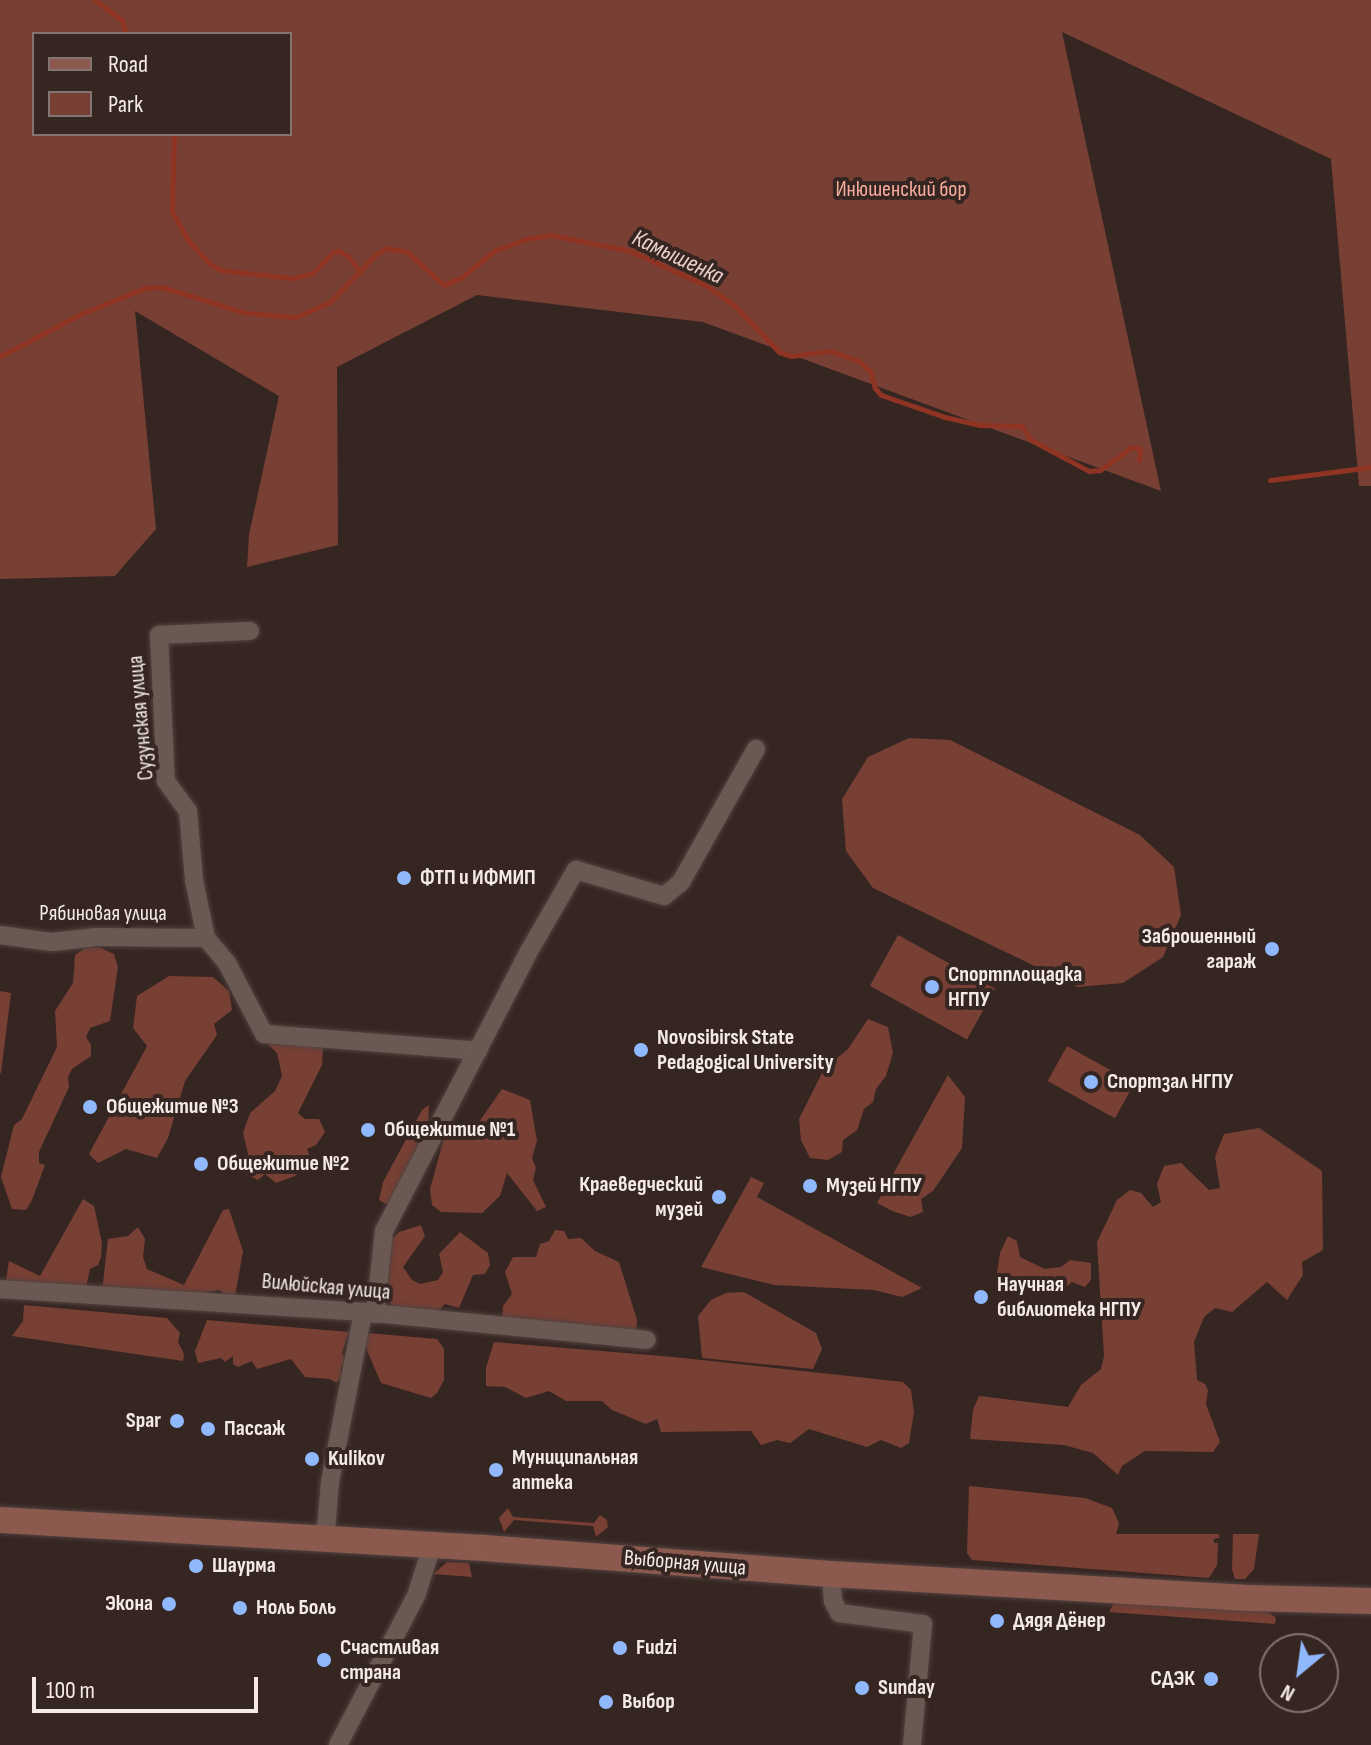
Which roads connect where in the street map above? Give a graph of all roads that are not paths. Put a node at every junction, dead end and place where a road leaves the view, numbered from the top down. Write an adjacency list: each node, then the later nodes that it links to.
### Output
1 (250, 631): 4 (street, Сузунская улица)
2 (756, 749): 5 (street)
3 (0, 935): 4 (street, Рябиновая улица)
4 (206, 938): 5 (street, Сузунская улица)
5 (478, 1051): 7 (street)
6 (0, 1289): 7 (street, Вилюйская улица)
7 (369, 1313): 8 (street, Вилюйская улица); 10 (street)
8 (647, 1340)
9 (0, 1520): 10 (main road, Выборная улица)
10 (325, 1541): 11 (main road, Выборная улица)
11 (432, 1546): 12 (main road, Выборная улица); 14 (street)
12 (831, 1574): 13 (main road, Выборная улица); 15 (street)
13 (1371, 1601)
14 (338, 1745)
15 (912, 1745)

